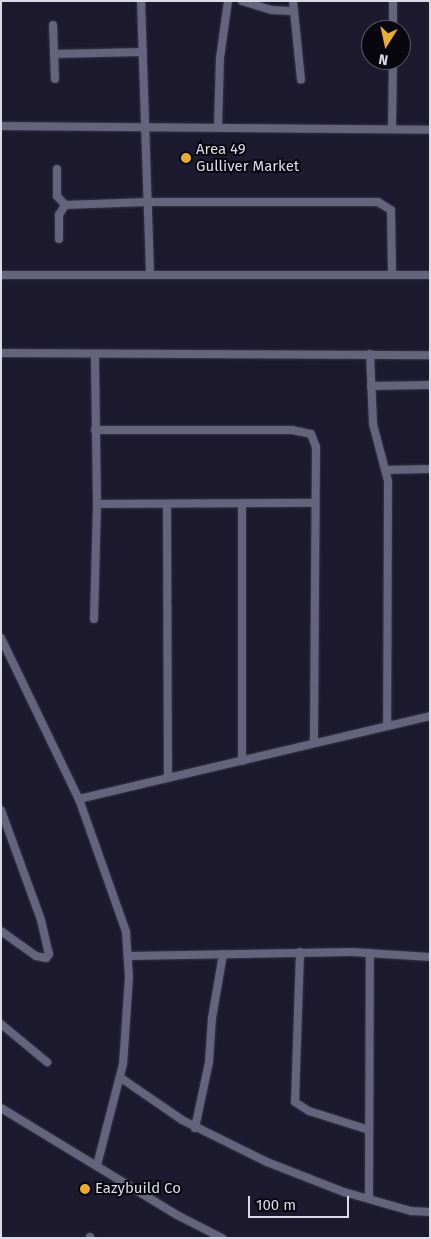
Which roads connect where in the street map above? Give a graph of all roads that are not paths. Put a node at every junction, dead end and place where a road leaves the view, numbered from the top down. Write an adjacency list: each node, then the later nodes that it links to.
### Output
1 (141, 1): 9 (street)
2 (229, 1): 15 (street)
3 (242, 1): 6 (street)
4 (293, 1): 6 (street)
5 (393, 1): 7 (street)
6 (294, 11): 13 (street)
7 (393, 20)
8 (53, 25): 10 (street)
9 (143, 52): 10 (street); 17 (street)
10 (54, 54): 12 (street)
11 (392, 70): 16 (street)
12 (55, 79)
13 (301, 80)
14 (1, 126): 17 (street)
15 (218, 128): 16 (street); 17 (street)
16 (392, 129): 18 (street)
17 (146, 130): 20 (street)
18 (430, 130)
19 (57, 169): 21 (street)
20 (147, 202): 21 (street); 24 (street); 25 (street)
21 (65, 205): 22 (street)
22 (59, 239)
23 (1, 275): 24 (street)
24 (150, 275): 25 (street)
25 (392, 275): 26 (street)
26 (430, 275)
27 (1, 353): 29 (street)
28 (370, 354): 29 (street); 30 (street); 32 (street)
29 (95, 355): 33 (street)
30 (430, 355)
31 (430, 385): 32 (street)
32 (371, 386): 35 (street)
33 (95, 430): 37 (street); 38 (street)
34 (430, 469): 35 (street)
35 (387, 470): 43 (street)
36 (242, 503): 37 (street); 39 (street); 45 (street)
37 (315, 503): 44 (street)
38 (97, 504): 39 (street); 40 (street)
39 (168, 505): 46 (street)
40 (94, 619)
41 (1, 638): 47 (street)
42 (430, 716): 43 (street)
43 (387, 726): 44 (street)
44 (314, 742): 45 (street)
45 (242, 761): 46 (street)
46 (168, 778): 47 (street)
47 (79, 799): 53 (street)
48 (1, 810): 49 (street)
49 (1, 931)
50 (300, 952): 51 (street); 52 (street); 60 (street)
51 (370, 953): 54 (street); 60 (street)
52 (224, 954): 53 (street); 59 (street)
53 (129, 956): 57 (street)
54 (430, 957)
55 (1, 1024): 56 (street)
56 (47, 1062)
57 (121, 1078): 59 (street); 61 (street)
58 (1, 1108): 61 (street)
59 (195, 1128): 62 (street)
60 (369, 1130): 62 (street)
61 (97, 1165): 64 (street)
62 (370, 1197): 63 (street)
63 (430, 1212)
64 (222, 1238)

